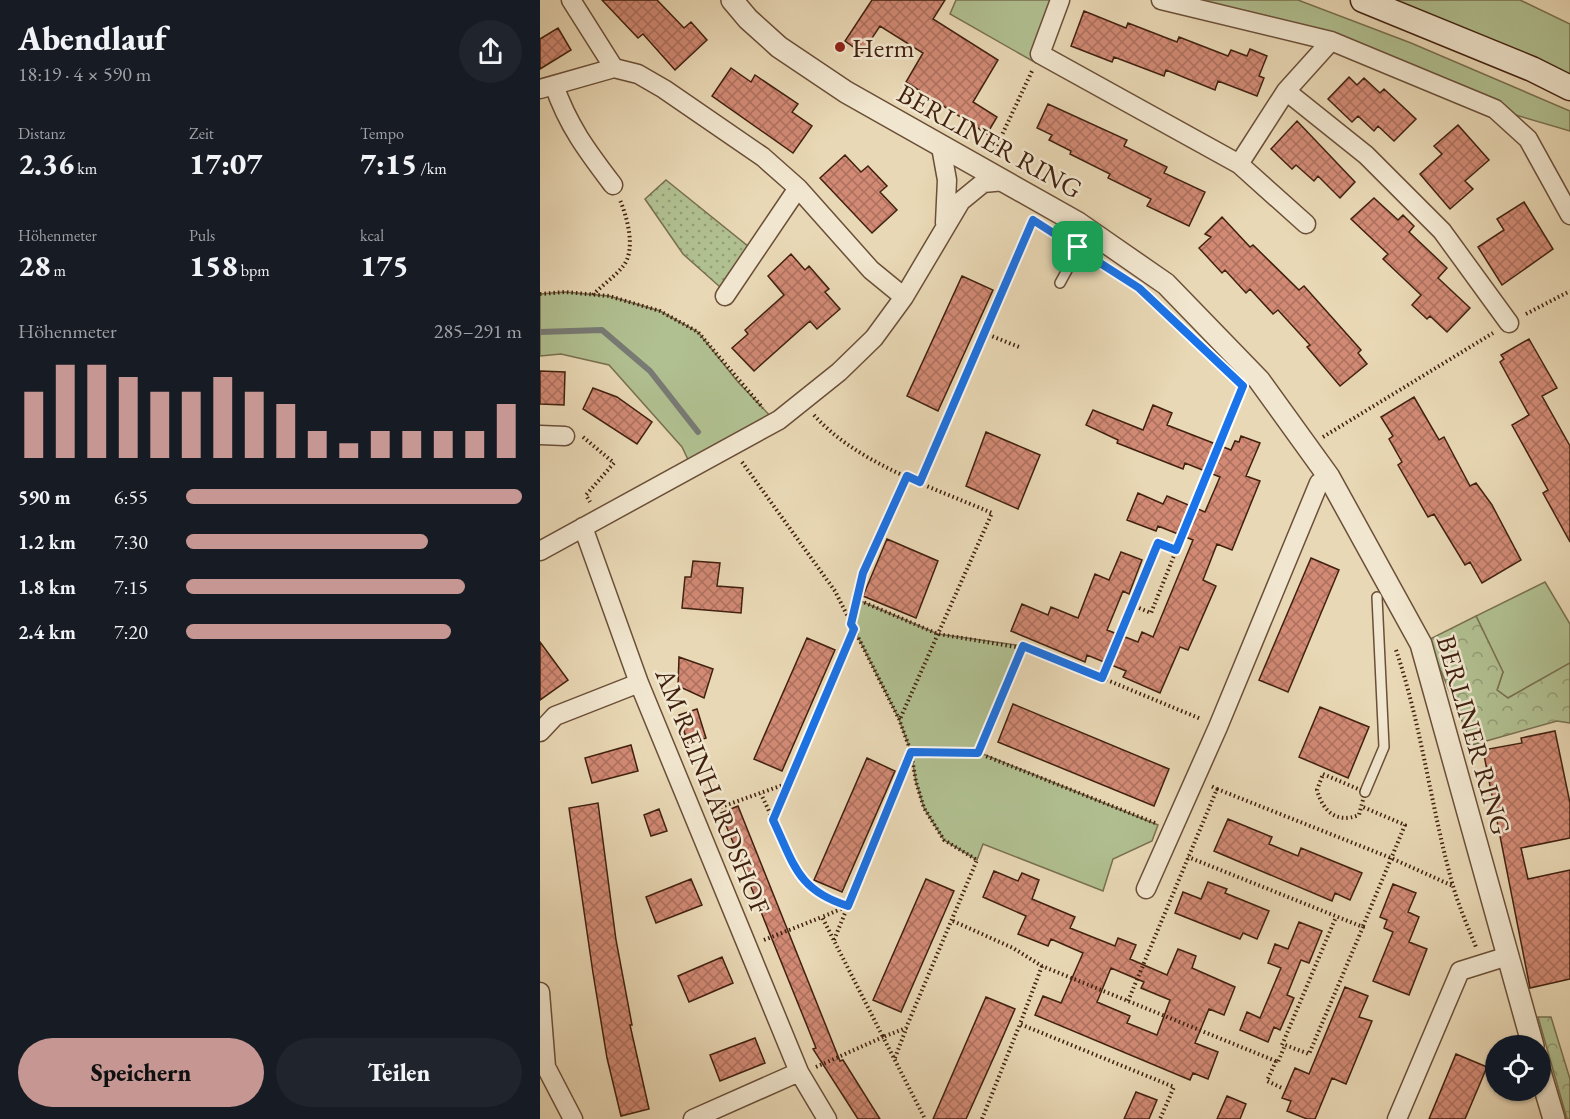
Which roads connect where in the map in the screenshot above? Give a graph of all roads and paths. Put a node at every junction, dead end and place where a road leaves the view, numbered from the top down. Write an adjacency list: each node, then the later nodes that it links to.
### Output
1 (571, 0): 8 (street)
2 (732, 0): 12 (street, BERLINER RING)
3 (1060, 0): 7 (street)
4 (1161, 0): 6 (street)
5 (1363, 0): 10 (main road)
6 (1331, 41): 11 (street); 18 (street)
7 (1040, 54): 13 (street); 14 (path)
8 (614, 68): 9 (street); 17 (street)
9 (547, 87): 16 (street)
10 (1570, 88)
11 (1286, 92): 13 (street); 29 (street)
12 (941, 147): 14 (street, BERLINER RING); 20 (street)
13 (1239, 164): 19 (street)
14 (986, 170): 15 (street, BERLINER RING)
15 (1005, 181): 20 (street); 22 (street, BERLINER RING)
16 (613, 185): 26 (path)
17 (798, 188): 27 (street); 28 (street)
18 (1570, 215)
19 (1306, 224)
20 (945, 225): 28 (street)
21 (1042, 226): 30 (path)
22 (1089, 230): 23 (lane); 37 (street, BERLINER RING)
23 (1060, 283)
24 (1570, 291): 29 (path)
25 (540, 294): 26 (path)
26 (593, 295): 34 (path)
27 (725, 296)
28 (904, 297): 34 (street)
29 (1509, 323): 37 (path)
30 (984, 333): 31 (path); 41 (path)
31 (1019, 347)
32 (1250, 395): 44 (path)
33 (814, 414): 39 (path)
34 (776, 422): 43 (street)
35 (540, 435): 36 (street)
36 (565, 436): 42 (path)
37 (1307, 447): 40 (street, BERLINER RING)
38 (742, 462): 49 (path)
39 (907, 476): 41 (path); 47 (path)
40 (1329, 477): 72 (street); 80 (street, BERLINER RING)
41 (920, 482): 51 (path)
42 (591, 503)
43 (584, 527): 45 (street); 55 (street, AM REINHARDSHOF)
44 (1176, 550): 48 (path); 48 (path)
45 (540, 551)
46 (1377, 597): 65 (lane)
47 (856, 599): 49 (path); 51 (path)
48 (1132, 605): 54 (path)
49 (851, 624): 50 (path)
50 (854, 629): 56 (path); 61 (path)
51 (938, 634): 52 (path); 56 (path)
52 (1022, 648): 54 (path); 60 (path)
53 (1395, 648): 71 (path)
54 (1102, 678): 57 (path)
55 (639, 683): 58 (street); 91 (street, AM REINHARDSHOF)
56 (899, 719): 59 (path)
57 (1203, 720)
58 (540, 732)
59 (911, 752): 60 (path); 73 (path); 76 (path)
60 (978, 753): 68 (path)
61 (789, 783): 67 (path); 67 (path)
62 (1204, 784): 64 (path)
63 (1350, 786): 65 (path)
64 (1217, 789): 69 (path); 70 (path)
65 (1363, 791)
66 (1367, 808): 70 (path)
67 (773, 820): 73 (path)
68 (1158, 825)
69 (1188, 856): 74 (path); 84 (path)
70 (1391, 858): 71 (path); 77 (path)
71 (1453, 886): 81 (path)
72 (1146, 889)
73 (848, 906): 75 (path); 78 (path)
74 (1336, 916): 90 (path); 90 (path)
75 (822, 917): 78 (path); 79 (path)
76 (953, 921): 82 (path); 86 (path)
77 (1363, 926)
78 (834, 941): 88 (path)
79 (757, 942)
80 (1508, 956): 81 (street); 87 (street, BERLINER RING)
81 (1482, 964): 100 (street)
82 (1042, 966): 84 (path); 85 (path)
83 (540, 992): 94 (street)
84 (1128, 1001): 90 (path)
85 (1020, 1024): 98 (path); 99 (path)
86 (906, 1028): 88 (path); 89 (path)
87 (1530, 1035)
88 (883, 1037): 89 (path); 91 (path)
89 (895, 1059): 97 (path)
90 (1276, 1061): 92 (path)
91 (807, 1070): 95 (street); 96 (street, AM REINHARDSHOF)
92 (1282, 1088)
93 (1549, 1101): 101 (street)
94 (573, 1119)
95 (693, 1119)
96 (827, 1119)
97 (925, 1119)
98 (982, 1119)
99 (1160, 1119)
100 (1397, 1119)
101 (1554, 1119)

